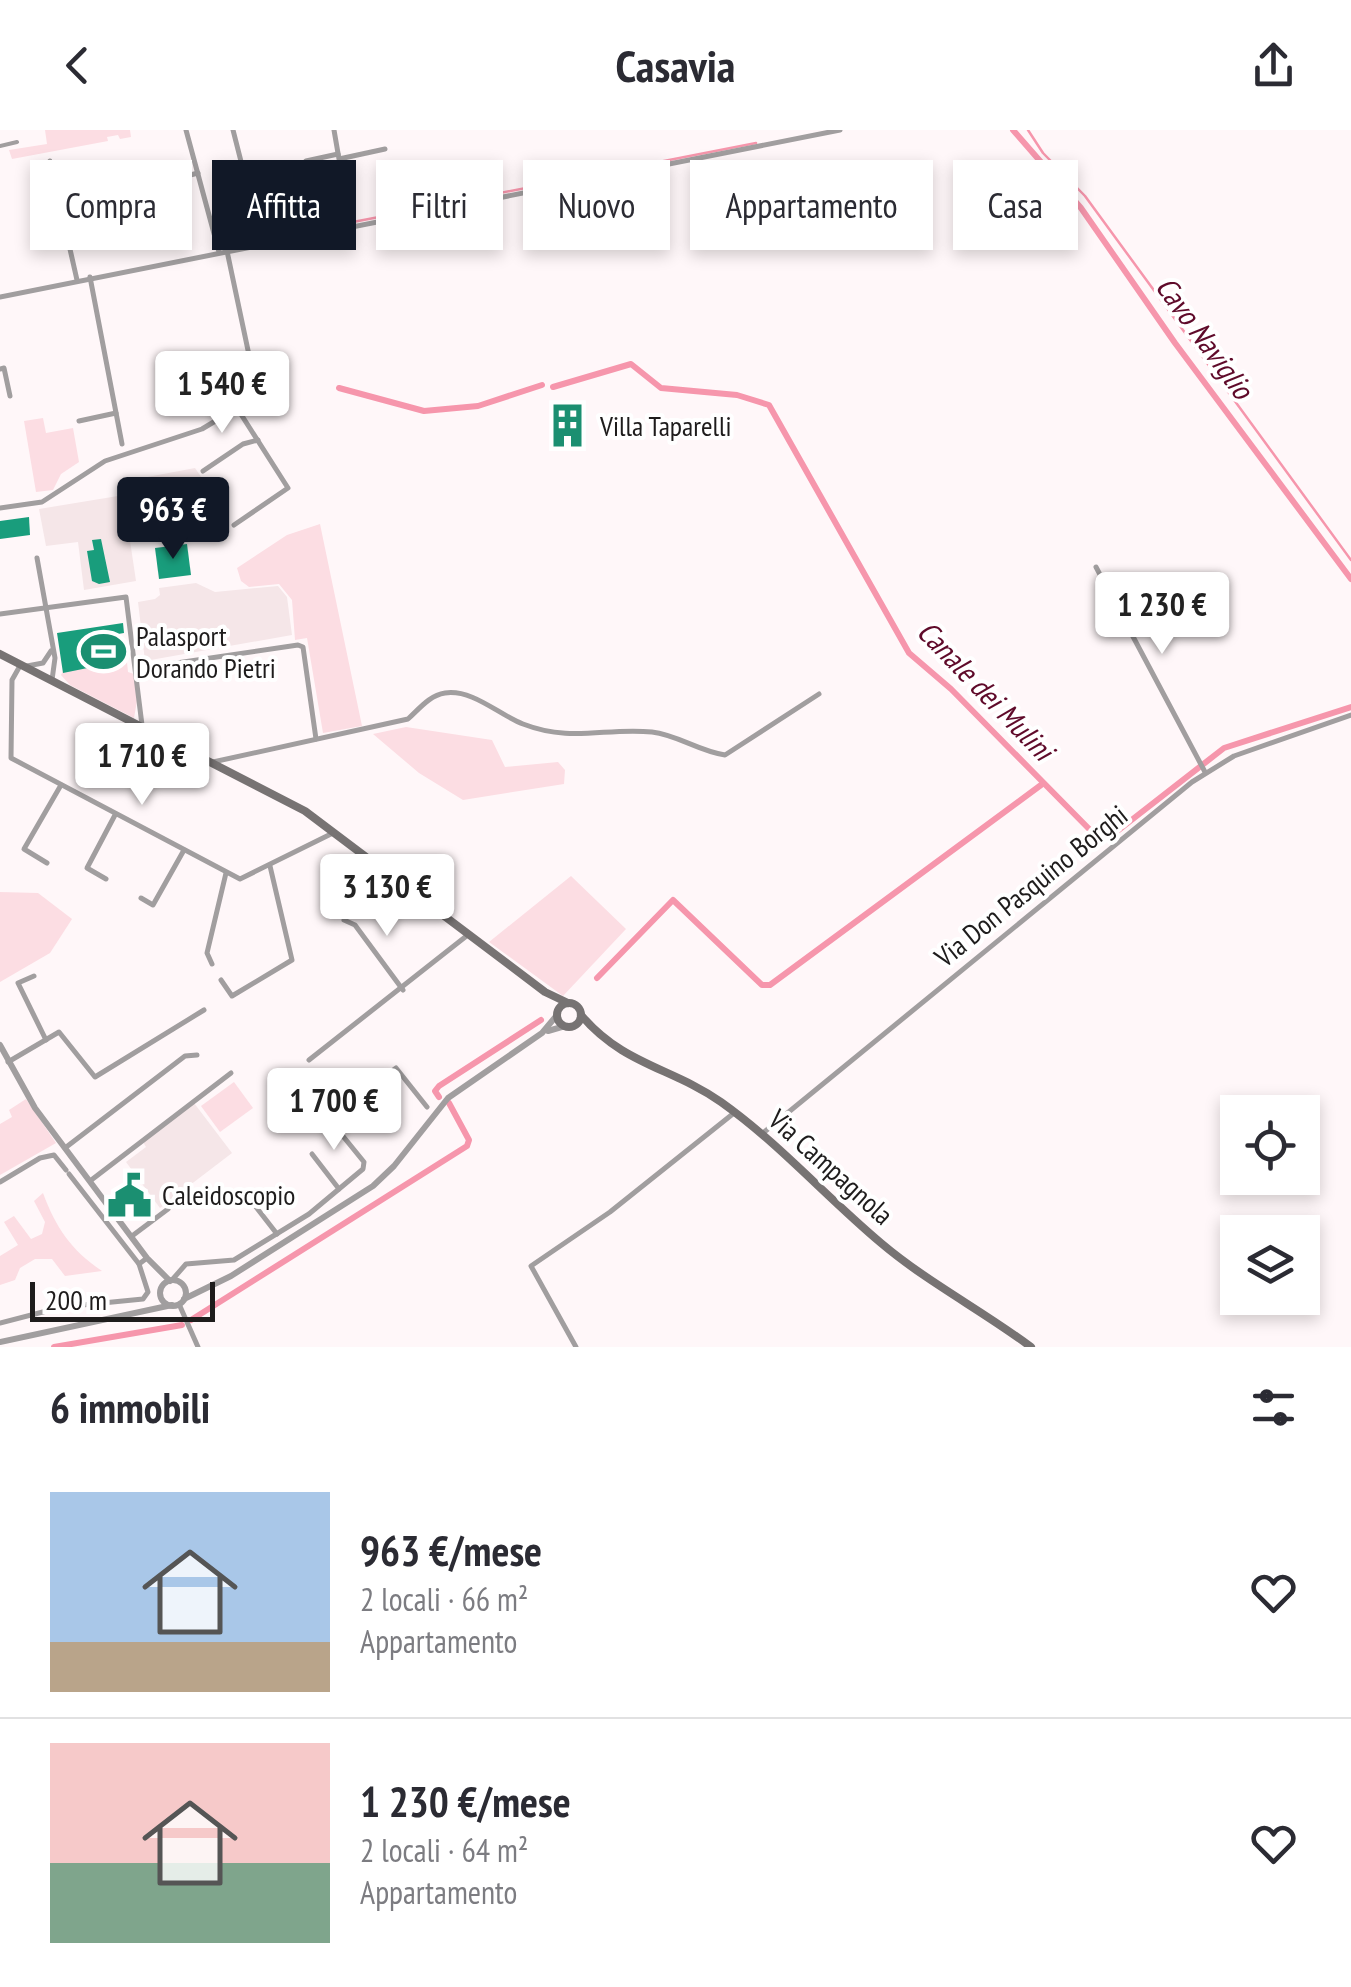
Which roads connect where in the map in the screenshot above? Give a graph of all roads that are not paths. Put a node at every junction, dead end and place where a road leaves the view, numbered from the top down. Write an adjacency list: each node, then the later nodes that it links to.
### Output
1 (186, 130): 11 (street)
2 (232, 130): 9 (street)
3 (334, 130): 8 (street)
4 (840, 130): 13 (street)
5 (17, 142): 6 (street)
6 (0, 146)
7 (385, 149): 8 (street)
8 (338, 154): 10 (street)
9 (240, 160)
10 (311, 160)
11 (198, 173): 12 (street); 16 (street)
12 (192, 175)
13 (356, 225)
14 (70, 250): 18 (street)
15 (229, 250): 16 (street)
16 (223, 251): 17 (street); 20 (street)
17 (90, 278): 18 (street); 23 (street)
18 (77, 280): 19 (street)
19 (0, 297)
20 (249, 355)
21 (0, 368): 22 (street)
22 (10, 396)
23 (116, 413): 24 (street); 26 (street)
24 (78, 421)
25 (258, 440): 27 (street); 28 (street); 29 (street)
26 (122, 444)
27 (203, 471)
28 (0, 508)
29 (234, 525)
30 (38, 558): 32 (street)
31 (1096, 567): 45 (street)
32 (45, 608): 33 (street); 34 (street); 38 (street)
33 (0, 614)
34 (52, 648): 36 (street); 39 (street)
35 (0, 654): 37 (main road, Via Campagnola)
36 (48, 660): 37 (street); 39 (street)
37 (24, 665): 39 (main road, Via Campagnola); 46 (street)
38 (136, 669): 42 (street); 43 (street)
39 (49, 679): 42 (main road, Via Campagnola)
40 (819, 694): 43 (street)
41 (1351, 716): 45 (street, Via Don Pasquino Borghi)
42 (139, 723): 44 (main road, Via Campagnola)
43 (316, 739): 44 (street)
44 (210, 762): 48 (main road, Via Campagnola)
45 (1202, 767): 77 (street, Via Don Pasquino Borghi)
46 (61, 785): 47 (street); 50 (street)
47 (116, 814): 49 (street); 53 (street)
48 (335, 831): 51 (street); 56 (main road, Via Campagnola)
49 (184, 850): 52 (street); 54 (street)
50 (46, 863)
51 (270, 866): 52 (street); 59 (street)
52 (226, 873): 57 (street)
53 (106, 879)
54 (141, 898)
55 (344, 920): 60 (street)
56 (469, 934): 60 (street); 61 (main road, Via Campagnola)
57 (212, 964)
58 (34, 976): 69 (street)
59 (221, 980)
60 (403, 990): 72 (street)
61 (545, 992): 62 (main road, Via Campagnola); 64 (main road, Via Campagnola)
62 (568, 1004): 64 (main road); 65 (main road, Via Campagnola)
63 (204, 1010): 69 (street)
64 (557, 1013): 66 (main road, Via Campagnola); 68 (street)
65 (581, 1014): 66 (main road); 67 (main road, Via Campagnola)
66 (570, 1026): 67 (main road, Via Campagnola); 68 (street)
67 (595, 1031): 76 (main road, Via Campagnola)
68 (542, 1033): 96 (street)
69 (46, 1040): 73 (street)
70 (0, 1045): 73 (street)
71 (197, 1055): 78 (street)
72 (309, 1060)
73 (8, 1062): 78 (street)
74 (231, 1072): 82 (street)
75 (427, 1107): 84 (street)
76 (735, 1112): 77 (main road, Via Campagnola); 103 (street)
77 (763, 1133): 104 (main road, Via Campagnola)
78 (65, 1148): 80 (street)
79 (312, 1154): 84 (street)
80 (78, 1166): 81 (street); 82 (street)
81 (68, 1172): 83 (street); 90 (street)
82 (90, 1181): 88 (street)
83 (0, 1182)
84 (339, 1189): 87 (street)
85 (256, 1207): 87 (street)
86 (168, 1210): 88 (street)
87 (277, 1234): 91 (street)
88 (132, 1236): 89 (street)
89 (147, 1258): 90 (street); 92 (street)
90 (139, 1264): 100 (street)
91 (181, 1269): 93 (street); 94 (street)
92 (160, 1274): 93 (street); 95 (street)
93 (171, 1280): 94 (street); 95 (street)
94 (183, 1285): 96 (street); 98 (street)
95 (162, 1286): 97 (street)
96 (200, 1289): 98 (street)
97 (162, 1298): 98 (street); 99 (street)
98 (178, 1303): 99 (street); 102 (street)
99 (154, 1310): 101 (street)
100 (0, 1323)
101 (0, 1342)
102 (198, 1347)
103 (576, 1347)
104 (1031, 1347)

